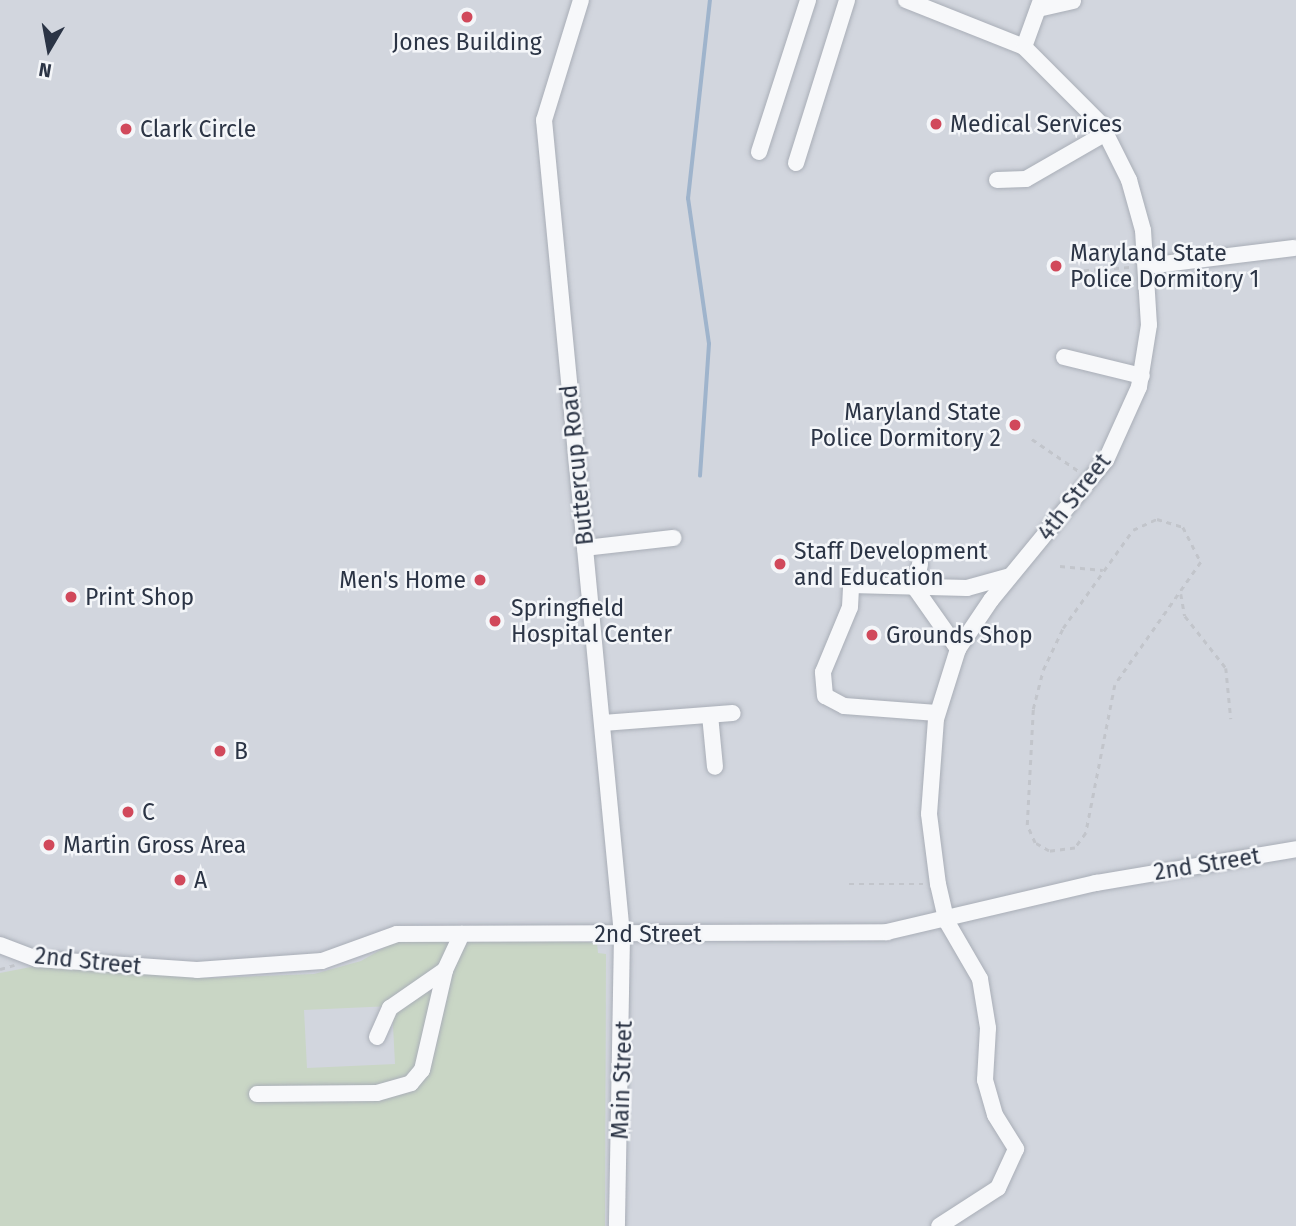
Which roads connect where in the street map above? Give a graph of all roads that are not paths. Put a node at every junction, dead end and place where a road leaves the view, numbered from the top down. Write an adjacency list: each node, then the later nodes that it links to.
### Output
1 (581, 0): 17 (street, Buttercup Road)
2 (808, 0): 9 (street)
3 (847, 0): 10 (street)
4 (906, 0): 7 (street, 4th Street)
5 (1073, 1): 6 (street)
6 (1040, 5): 7 (street)
7 (1024, 47): 8 (street, 4th Street)
8 (1106, 133): 11 (street); 13 (street, 4th Street)
9 (759, 152)
10 (796, 163)
11 (997, 180)
12 (1294, 248): 13 (street)
13 (1147, 266): 15 (street, 4th Street)
14 (1064, 357): 15 (street)
15 (1142, 376): 19 (street, 4th Street)
16 (673, 538): 17 (street)
17 (585, 548): 25 (street, Buttercup Road)
18 (920, 564): 20 (street)
19 (1010, 576): 20 (street); 21 (street, 4th Street)
20 (915, 588): 21 (street); 23 (street)
21 (958, 649): 23 (street, 4th Street)
22 (733, 713): 24 (street)
23 (937, 713): 28 (street, 4th Street)
24 (710, 715): 25 (street); 26 (street)
25 (603, 723): 30 (street, Buttercup Road)
26 (715, 767)
27 (1296, 849): 28 (street, 2nd Street)
28 (947, 922): 30 (street, 2nd Street); 36 (street, 4th Street)
29 (462, 934): 30 (street, 2nd Street); 31 (street, 2nd Street); 32 (street)
30 (622, 935): 35 (street, Main Street)
31 (0, 945)
32 (444, 970): 33 (street); 34 (street)
33 (377, 1037)
34 (257, 1094)
35 (617, 1226)
36 (939, 1226)

